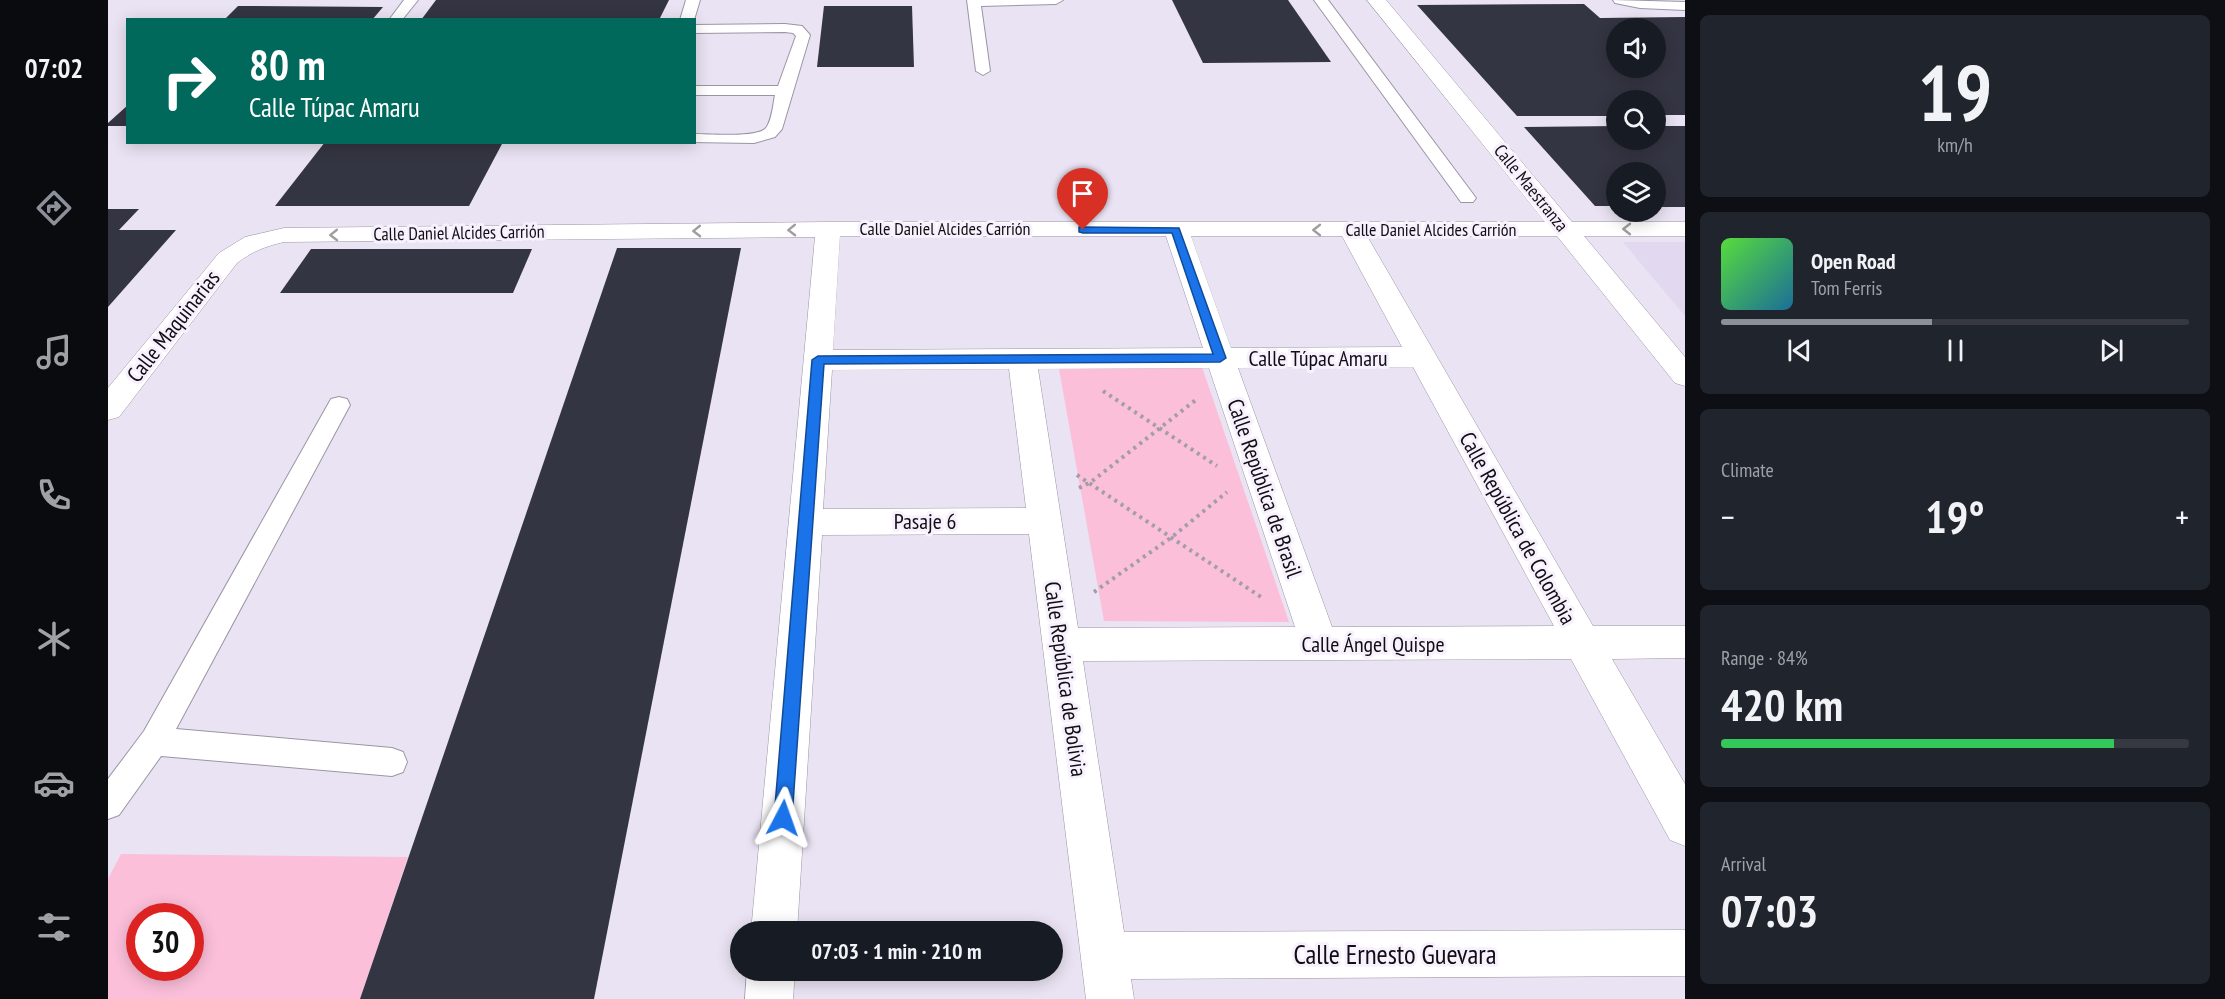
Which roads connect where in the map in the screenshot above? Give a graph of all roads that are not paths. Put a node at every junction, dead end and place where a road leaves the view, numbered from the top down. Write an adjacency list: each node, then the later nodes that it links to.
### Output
1 (411, 0): 9 (lane)
2 (693, 0): 10 (lane)
3 (1056, 0): 7 (lane)
4 (1321, 0): 16 (lane)
5 (1376, 0): 21 (street, Calle Maestranza)
6 (1620, 0): 8 (lane)
7 (975, 1): 12 (lane)
8 (1685, 6)
9 (397, 18)
10 (688, 18)
11 (696, 29): 14 (lane)
12 (983, 71)
13 (696, 90): 14 (lane)
14 (784, 91): 15 (lane)
15 (696, 139)
16 (1467, 198)
17 (828, 229): 19 (street, Calle Daniel Alcides Carrión); 22 (street, Calle Daniel Alcides Carrión, one-way to 22); 25 (street)
18 (1685, 229): 21 (street, Calle Daniel Alcides Carrión, one-way to 21)
19 (1176, 230): 20 (street, Calle Daniel Alcides Carrión, one-way to 19); 27 (street, Calle República de Brasil)
20 (1351, 230): 21 (street, Calle Daniel Alcides Carrión); 23 (street, Calle República de Colombia)
21 (1565, 230): 26 (street, Calle Maestranza)
22 (242, 246): 29 (street, Calle Maquinarias)
23 (1423, 357): 27 (street, Calle Túpac Amaru); 35 (street, Calle República de Colombia)
24 (1037, 359): 25 (street, Calle Túpac Amaru); 27 (street, Calle Túpac Amaru); 30 (street, Calle República de Bolivia)
25 (818, 360): 31 (street)
26 (1680, 364)
27 (1223, 368): 33 (street, Calle República de Brasil)
28 (339, 405): 36 (lane)
29 (108, 409)
30 (1043, 514): 31 (street, Pasaje 6); 32 (street, Calle República de Bolivia)
31 (806, 522): 40 (street)
32 (1060, 632): 33 (street, Calle Ángel Quispe); 42 (street, Calle República de Bolivia)
33 (1318, 639): 35 (street, Calle Ángel Quispe)
34 (1685, 642): 35 (street, Calle Ángel Quispe)
35 (1583, 643): 39 (street, Calle República de Colombia)
36 (154, 741): 37 (lane); 38 (lane)
37 (392, 762)
38 (108, 804)
39 (1685, 825)
40 (775, 921)
41 (1685, 953): 42 (street, Calle Ernesto Guevara)
42 (1107, 978)
43 (770, 981): 44 (street)
44 (769, 999)

